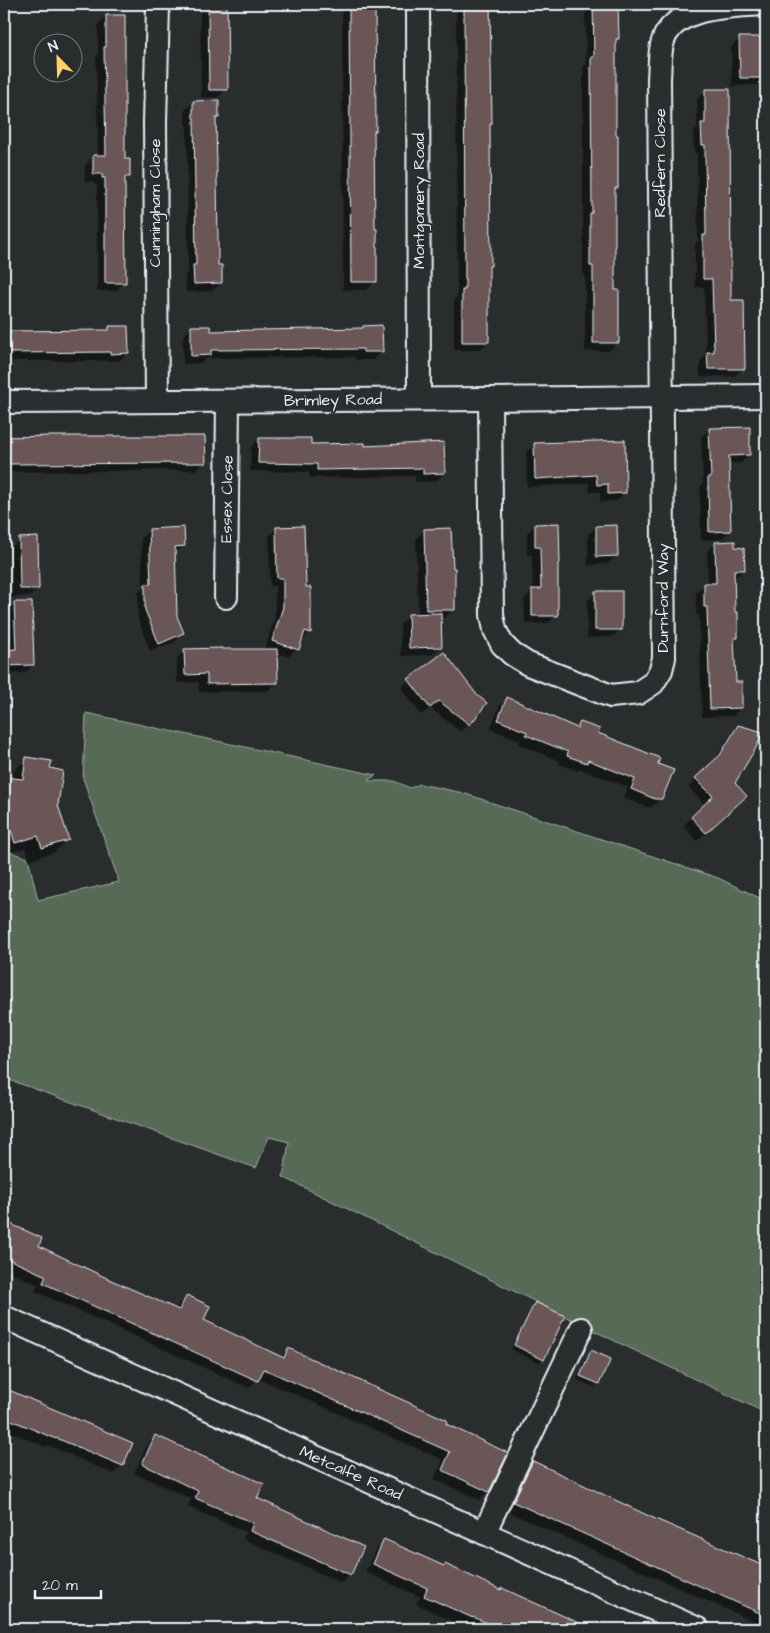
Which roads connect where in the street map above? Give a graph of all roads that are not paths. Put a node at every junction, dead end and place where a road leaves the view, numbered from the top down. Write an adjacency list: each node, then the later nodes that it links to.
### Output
1 (418, 4): 6 (street, Montgomery Road)
2 (762, 4): 5 (street, Redfern Close)
3 (158, 6): 8 (street, Cunningham Close)
4 (766, 396): 5 (street, Brimley Road)
5 (662, 397): 7 (street, Brimley Road); 7 (street, Durnford Way)
6 (419, 399): 7 (street, Brimley Road); 9 (street, Brimley Road)
7 (490, 399)
8 (157, 401): 9 (street, Brimley Road); 10 (street, Brimley Road)
9 (228, 401): 11 (street, Essex Close)
10 (4, 402)
11 (226, 597)
12 (4, 1317): 14 (street, Metcalfe Road)
13 (580, 1329): 14 (street)
14 (484, 1533): 15 (street, Metcalfe Road)
15 (698, 1629)

